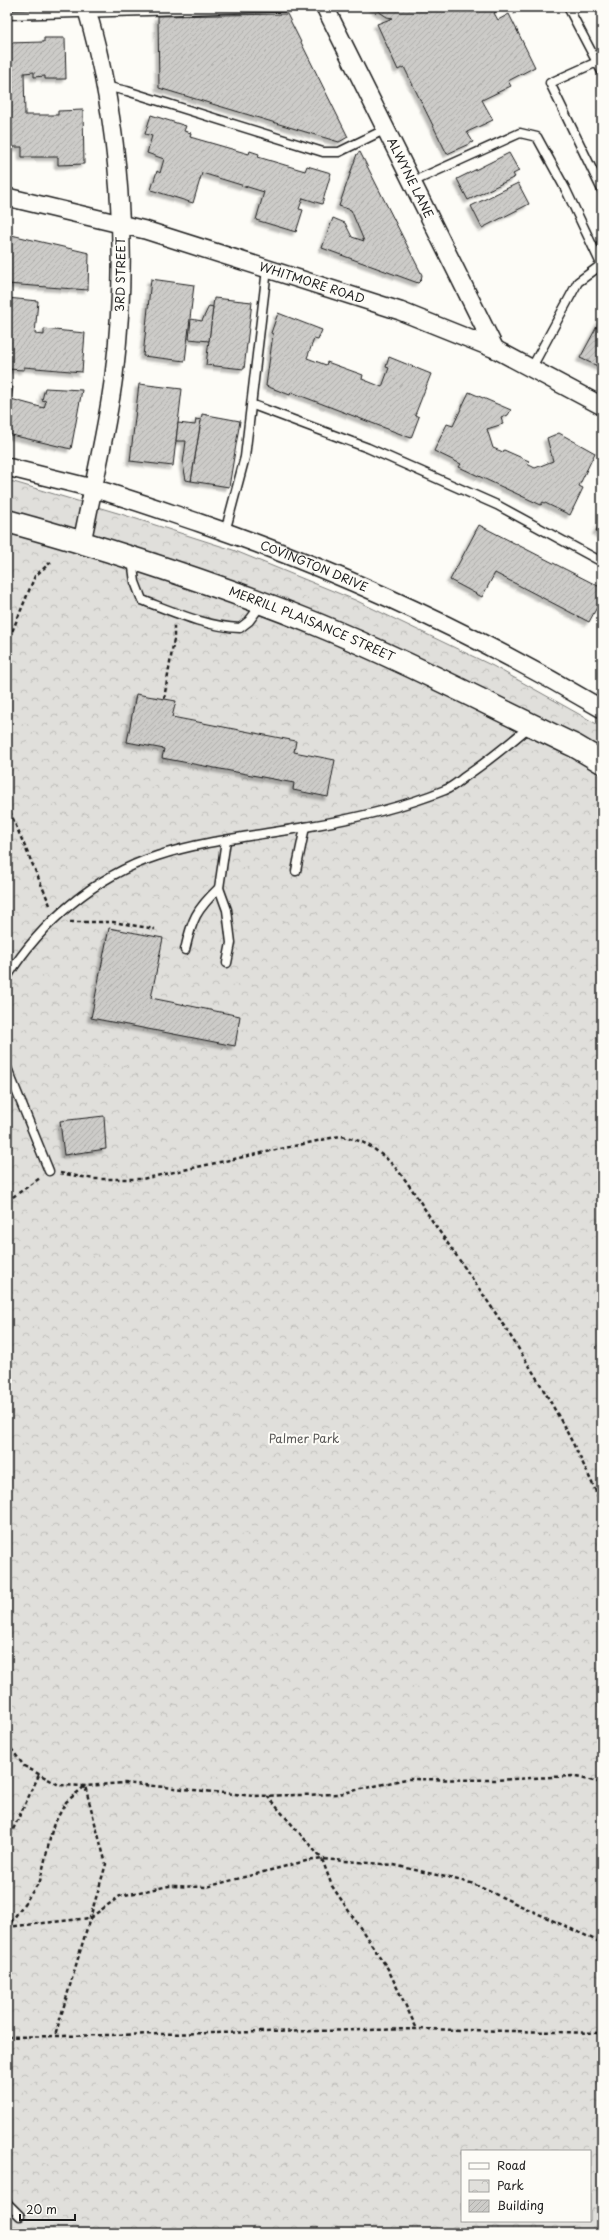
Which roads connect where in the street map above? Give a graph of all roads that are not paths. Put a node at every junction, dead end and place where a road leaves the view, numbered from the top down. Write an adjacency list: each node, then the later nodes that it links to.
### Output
1 (289, 7): 4 (lane)
2 (325, 7): 9 (street, ALWYNE LANE)
3 (577, 7): 6 (lane)
4 (87, 10): 5 (lane); 8 (street, 3RD STREET)
5 (7, 15)
6 (597, 62): 7 (lane); 11 (lane)
7 (602, 72)
8 (104, 86): 9 (lane); 13 (street, 3RD STREET)
9 (386, 129): 10 (street, ALWYNE LANE)
10 (412, 182): 14 (lane); 16 (street, ALWYNE LANE)
11 (602, 190)
12 (7, 197): 13 (street, WHITMORE ROAD)
13 (120, 224): 15 (street, WHITMORE ROAD); 21 (street, 3RD STREET)
14 (601, 265): 17 (lane)
15 (267, 269): 16 (street, WHITMORE ROAD); 18 (lane)
16 (495, 349): 17 (street, WHITMORE ROAD)
17 (531, 369): 19 (street, WHITMORE ROAD)
18 (253, 405): 23 (lane); 26 (lane)
19 (602, 406)
20 (7, 467): 21 (street, COVINGTON DRIVE)
21 (93, 488): 23 (street, COVINGTON DRIVE); 24 (street, 3RD STREET)
22 (7, 521): 24 (street, MERRILL PLAISANCE STREET)
23 (225, 532): 28 (street, COVINGTON DRIVE)
24 (82, 542): 25 (street, MERRILL PLAISANCE STREET)
25 (131, 557): 27 (street, MERRILL PLAISANCE STREET); 27 (lane)
26 (602, 562)
27 (262, 604): 29 (street, MERRILL PLAISANCE STREET)
28 (602, 709)
29 (531, 725): 30 (street, MERRILL PLAISANCE STREET); 31 (lane)
30 (602, 762)
31 (305, 827): 32 (lane); 33 (lane)
32 (226, 840): 34 (lane); 37 (lane)
33 (296, 871)
34 (219, 888): 35 (lane); 36 (lane)
35 (185, 950)
36 (226, 963)
37 (7, 977)
38 (7, 1068): 39 (lane)
39 (49, 1171)
40 (7, 2203): 41 (lane)
41 (20, 2216)

